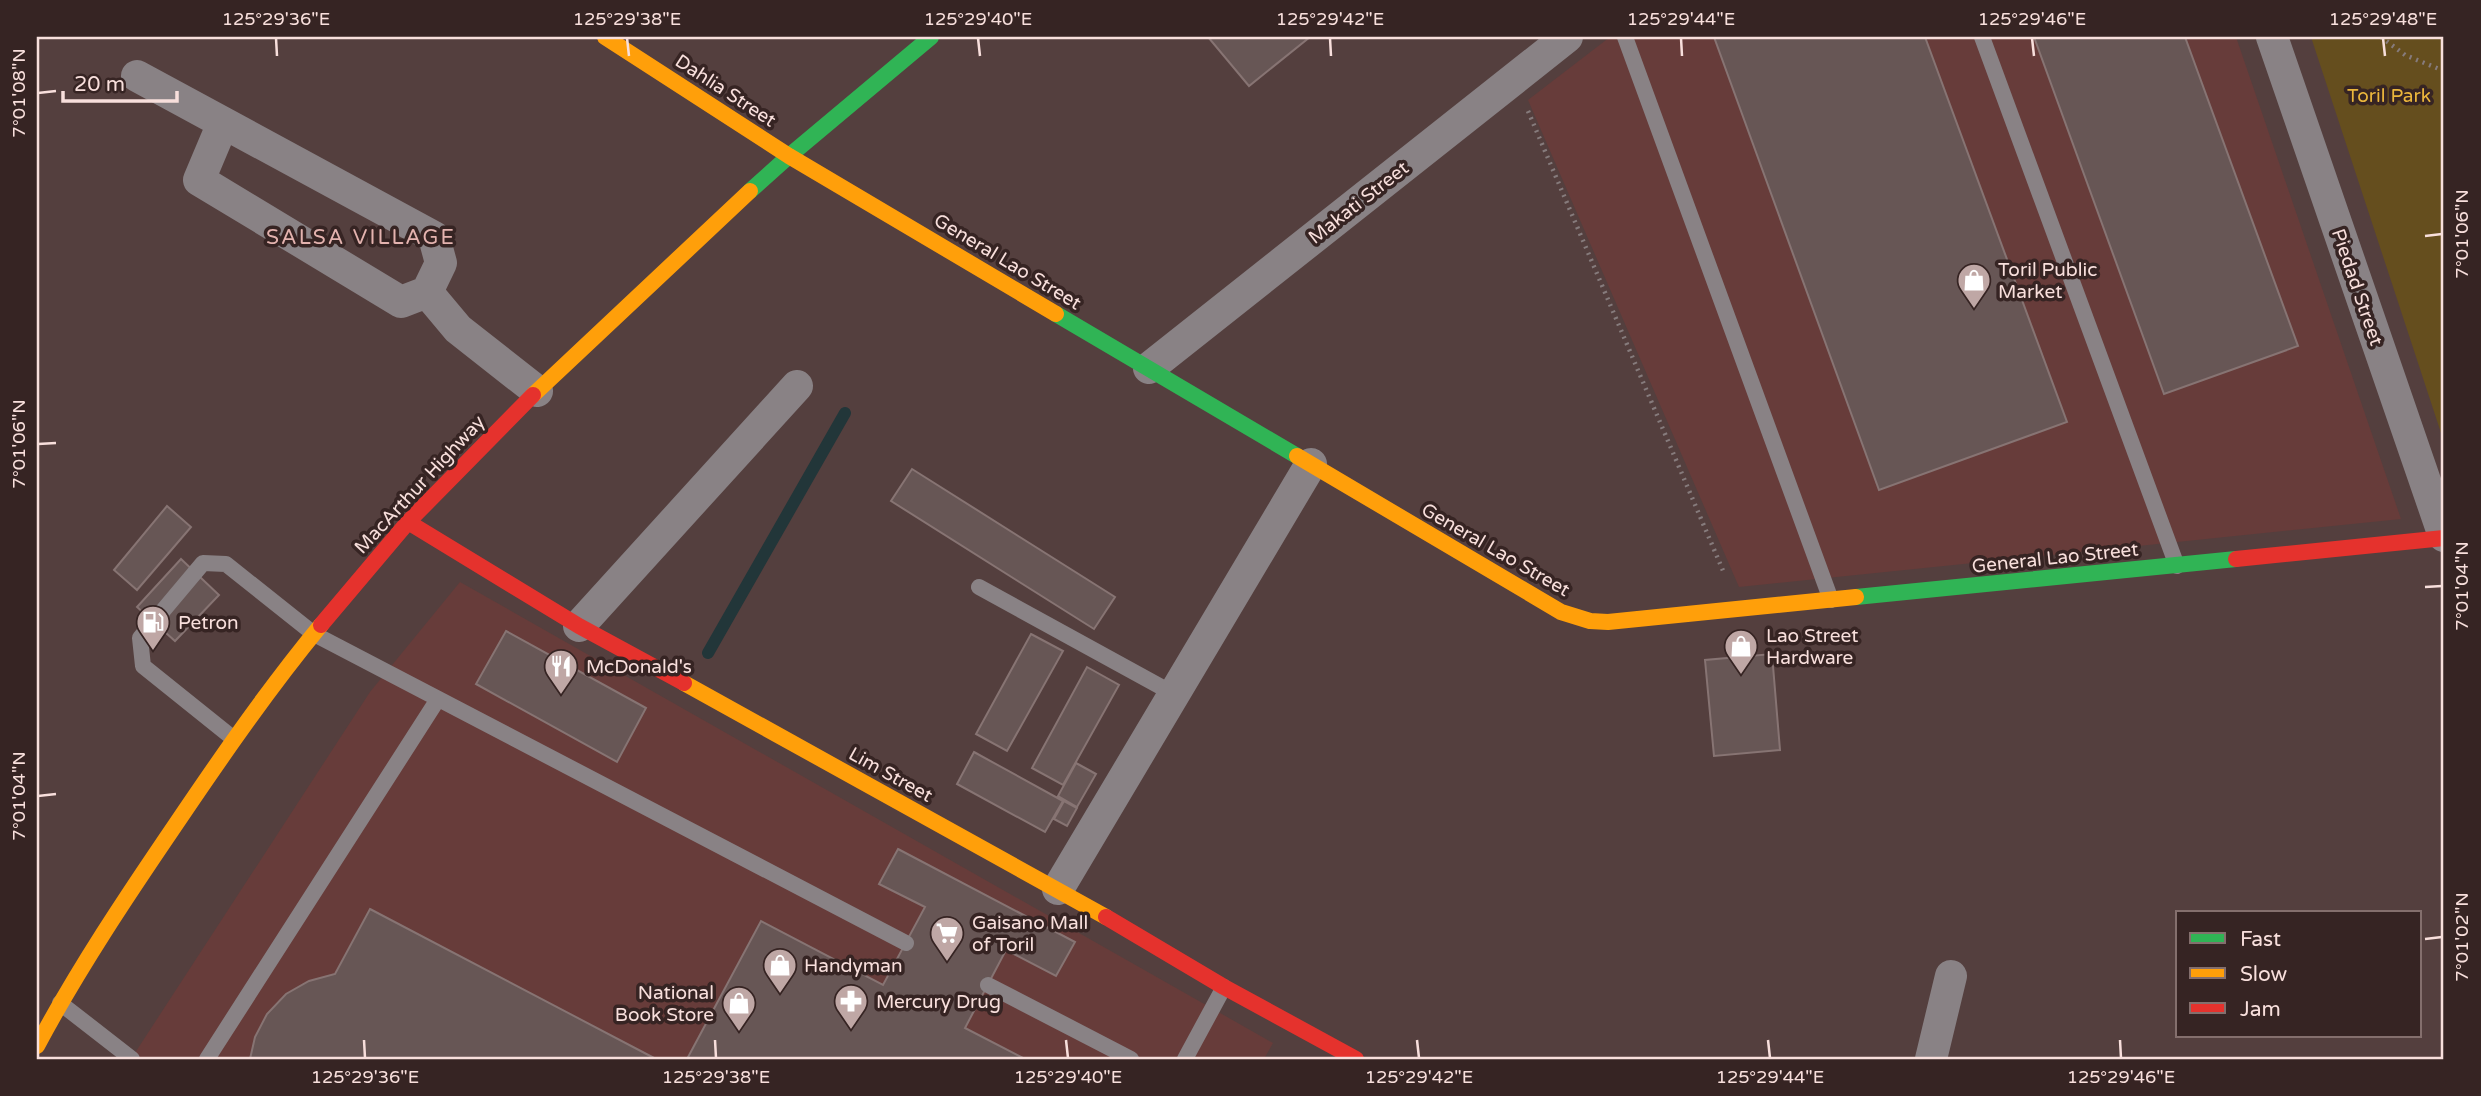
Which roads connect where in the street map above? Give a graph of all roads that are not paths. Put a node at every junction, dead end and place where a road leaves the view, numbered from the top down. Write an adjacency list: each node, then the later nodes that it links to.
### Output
1 (606, 37): 9 (main road, Dahlia Street)
2 (931, 37): 9 (main road, MacArthur Highway)
3 (1567, 37): 11 (street, Makati Street)
4 (1625, 37): 19 (lane)
5 (1982, 37): 17 (lane)
6 (2272, 37): 16 (street, Piedad Street)
7 (137, 76): 8 (street)
8 (223, 123): 10 (street); 10 (street)
9 (789, 156): 11 (main road, General Lao Street); 13 (main road, MacArthur Highway)
10 (427, 292): 13 (street)
11 (1149, 368): 14 (main road, General Lao Street)
12 (797, 386): 20 (street)
13 (537, 391): 15 (main road, MacArthur Highway)
14 (1311, 464): 19 (main road, General Lao Street); 22 (street)
15 (408, 522): 20 (main road, Lim Street); 21 (main road, MacArthur Highway)
16 (2444, 537): 17 (main road, General Lao Street)
17 (2177, 566): 19 (main road, General Lao Street)
18 (979, 587): 22 (lane)
19 (1832, 601)
20 (579, 626): 25 (main road, Lim Street)
21 (314, 634): 23 (lane); 24 (main road, MacArthur Highway); 24 (lane)
22 (1174, 694): 25 (street)
23 (438, 699): 26 (lane); 33 (lane)
24 (234, 739): 30 (main road, MacArthur Highway)
25 (1058, 890): 29 (main road, Lim Street)
26 (905, 943)
27 (1951, 976): 37 (street)
28 (988, 985): 34 (lane)
29 (1224, 987): 35 (lane); 36 (main road, Lim Street)
30 (60, 1003): 31 (main road, MacArthur Highway); 32 (lane)
31 (37, 1046)
32 (132, 1059)
33 (207, 1059)
34 (1131, 1059)
35 (1185, 1059)
36 (1356, 1059)
37 (1931, 1059)

